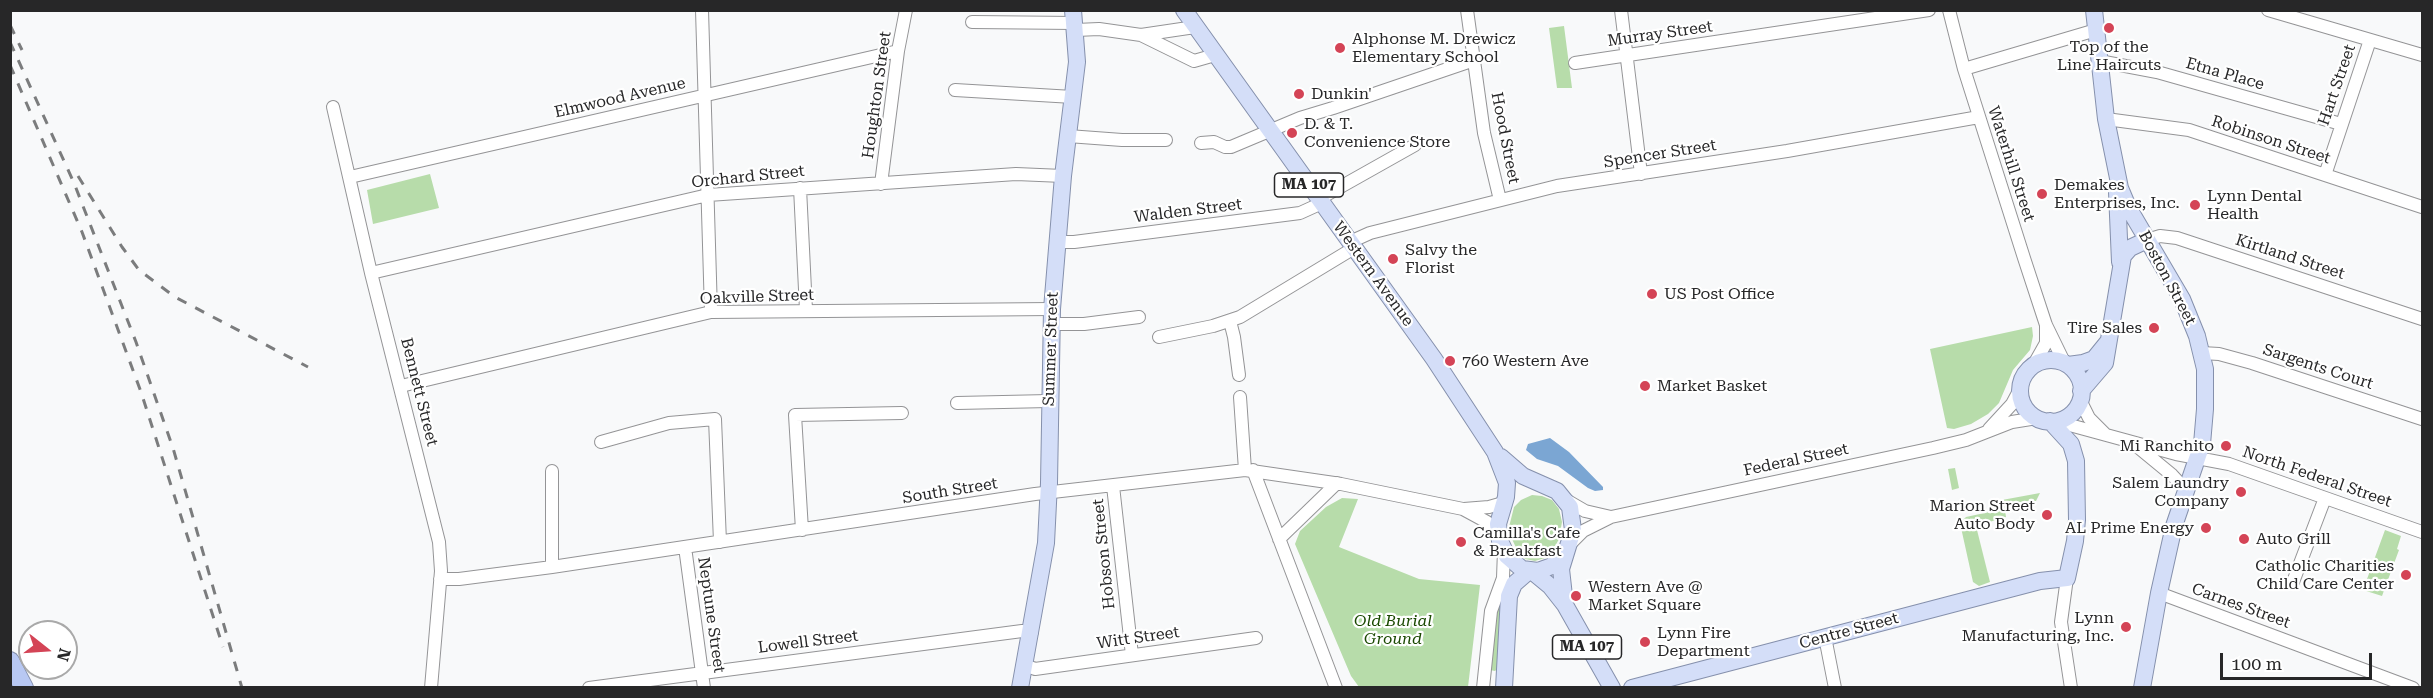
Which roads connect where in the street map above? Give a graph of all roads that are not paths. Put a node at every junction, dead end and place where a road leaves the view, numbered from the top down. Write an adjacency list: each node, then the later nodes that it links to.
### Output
1 (702, 10): 25 (street)
2 (906, 10): 16 (street, Houghton Street)
3 (1184, 10): 12 (main road, Western Avenue / MA 107)
4 (1467, 10): 20 (street, Hood Street)
5 (1621, 10): 19 (street)
6 (1929, 10): 19 (street, Murray Street)
7 (1949, 10): 23 (street, Waterhill Street)
8 (2094, 10): 13 (main road, Boston Street)
9 (2268, 10): 15 (street)
10 (1074, 21): 11 (street); 14 (street); 26 (main road, Summer Street)
11 (972, 22)
12 (1195, 27): 14 (street); 17 (main road, Western Avenue / MA 107)
13 (2096, 30): 21 (main road, Boston Street); 23 (street)
14 (1141, 35): 17 (street)
15 (2370, 40): 18 (street); 30 (street, Hart Street)
16 (898, 51): 25 (street, Elmwood Avenue); 41 (street, Houghton Street)
17 (1215, 55): 31 (main road, Western Avenue / MA 107)
18 (2422, 55)
19 (1627, 56): 22 (street, Murray Street); 37 (street)
20 (1474, 60): 31 (street); 44 (street, Hood Street)
21 (2099, 61): 29 (main road, Boston Street); 30 (street, Etna Place)
22 (1575, 63)
23 (1964, 69): 28 (street, Waterhill Street)
24 (955, 90): 26 (street)
25 (704, 96): 40 (street, Elmwood Avenue); 43 (street)
26 (1073, 97): 32 (main road, Summer Street)
27 (333, 107): 40 (street, Bennett Street)
28 (1979, 117): 37 (street, Spencer Street); 58 (street, Waterhill Street)
29 (2106, 119): 36 (main road, Boston Street); 38 (street, Robinson Street)
30 (2341, 124): 38 (street, Hart Street)
31 (1269, 131): 34 (street); 45 (main road, Western Avenue / MA 107)
32 (1068, 136): 33 (street); 39 (main road, Summer Street)
33 (1166, 140)
34 (1201, 143)
35 (1415, 145): 45 (street, Walden Street)
36 (2116, 173): 47 (main road, Boston Street); 50 (main road)
37 (1641, 174): 44 (street, Spencer Street)
38 (2325, 175): 46 (street, Robinson Street)
39 (1063, 176): 41 (street, Orchard Street); 48 (main road, Summer Street)
40 (350, 177): 51 (street, Bennett Street)
41 (881, 184): 42 (street, Orchard Street)
42 (800, 188): 43 (street, Orchard Street); 52 (street)
43 (708, 195): 51 (street, Orchard Street); 53 (street)
44 (1500, 200): 49 (street, Spencer Street)
45 (1320, 201): 48 (street, Walden Street); 49 (main road, Western Avenue / MA 107)
46 (2422, 207)
47 (2147, 240): 50 (main road); 56 (street, Kirtland Street); 61 (main road, Boston Street)
48 (1057, 242): 54 (main road, Summer Street)
49 (1352, 245): 57 (street, Spencer Street); 78 (main road, Western Avenue / MA 107)
50 (2120, 265): 60 (main road)
51 (371, 273): 65 (street, Bennett Street)
52 (806, 310): 53 (street, Oakville Street); 54 (street, Oakville Street)
53 (711, 312): 65 (street, Oakville Street)
54 (1051, 316): 55 (street, Oakville Street); 69 (main road, Summer Street)
55 (1138, 317)
56 (2422, 319)
57 (1230, 321): 59 (street, Spencer Street); 64 (street)
58 (2046, 325): 62 (street, Waterhill Street); 63 (street, Waterhill Street)
59 (1159, 337)
60 (2108, 343): 62 (main road); 67 (main road)
61 (2202, 353): 72 (street, Sargents Court); 79 (main road, Boston Street)
62 (2066, 364): 63 (main road); 67 (main road)
63 (2033, 366): 66 (main road)
64 (1239, 375)
65 (401, 386): 102 (street, Bennett Street)
66 (2020, 389): 73 (main road); 74 (street, Federal Street)
67 (2080, 395): 73 (main road); 75 (street)
68 (1240, 397): 80 (street)
69 (1049, 401): 70 (street); 86 (main road, Summer Street)
70 (957, 403)
71 (902, 413): 92 (street)
72 (2422, 419)
73 (2047, 420): 74 (street, Federal Street); 75 (street, Federal Street); 101 (main road)
74 (1986, 432): 91 (street, Federal Street)
75 (2106, 435): 77 (street, Federal Street)
76 (601, 442): 95 (street)
77 (2132, 443): 79 (street, Federal Street); 85 (street, Federal Street)
78 (1495, 452): 83 (main road, Western Avenue / MA 107); 89 (main road, Western Avenue / MA 107)
79 (2199, 458): 85 (main road, Boston Street); 87 (street, North Federal Street)
80 (1249, 470): 82 (street, South Street); 84 (street, South Street); 94 (street)
81 (552, 471): 99 (street)
82 (1337, 483): 90 (street, South Street); 94 (street)
83 (1541, 485): 88 (main road, Western Avenue / MA 107); 89 (main road)
84 (1113, 486): 86 (street, South Street); 109 (street, Hobson Street)
85 (2186, 490): 104 (main road, Boston Street)
86 (1049, 493): 92 (street, South Street); 106 (main road, Summer Street)
87 (2325, 498): 93 (street, North Federal Street); 103 (street)
88 (1566, 500): 91 (street, Federal Street); 98 (main road, MA 107)
89 (1504, 502): 90 (street, South Street); 96 (main road, Western Avenue / MA 107)
90 (1463, 509): 96 (street, South Street)
91 (1611, 517): 98 (street, Federal Street)
92 (802, 530): 95 (street, South Street)
93 (2422, 532)
94 (1279, 539): 119 (street)
95 (720, 542): 97 (street, South Street)
96 (1501, 543): 100 (main road, MA 107); 120 (street)
97 (686, 547): 99 (street, South Street); 112 (street, Neptune Street)
98 (1567, 548): 100 (main road); 105 (main road, MA 107)
99 (552, 567): 102 (street, South Street)
100 (1531, 572): 105 (main road, MA 107); 121 (main road)
101 (2067, 578): 107 (main road, Centre Street); 125 (street)
102 (440, 579): 115 (street, Bennett Street)
103 (2293, 582)
104 (2159, 593): 113 (main road, Boston Street); 126 (street, Carnes Street)
105 (1565, 605): 122 (main road, MA 107)
106 (1032, 633): 111 (main road, Summer Street); 112 (street, Lowell Street)
107 (1825, 637): 123 (main road, Centre Street); 124 (street)
108 (1256, 638): 109 (street, Witt Street)
109 (1132, 655): 111 (street, Witt Street)
110 (10, 661): 114 (highway)
111 (1025, 665): 118 (main road, Summer Street)
112 (702, 671): 116 (street, Lowell Street); 117 (street, Neptune Street)
113 (2147, 686)
114 (24, 687)
115 (431, 687)
116 (589, 687)
117 (704, 687)
118 (1020, 687)
119 (1336, 687)
120 (1483, 687)
121 (1504, 687)
122 (1612, 687)
123 (1632, 687)
124 (1835, 687)
125 (2071, 687)
126 (2413, 687)

